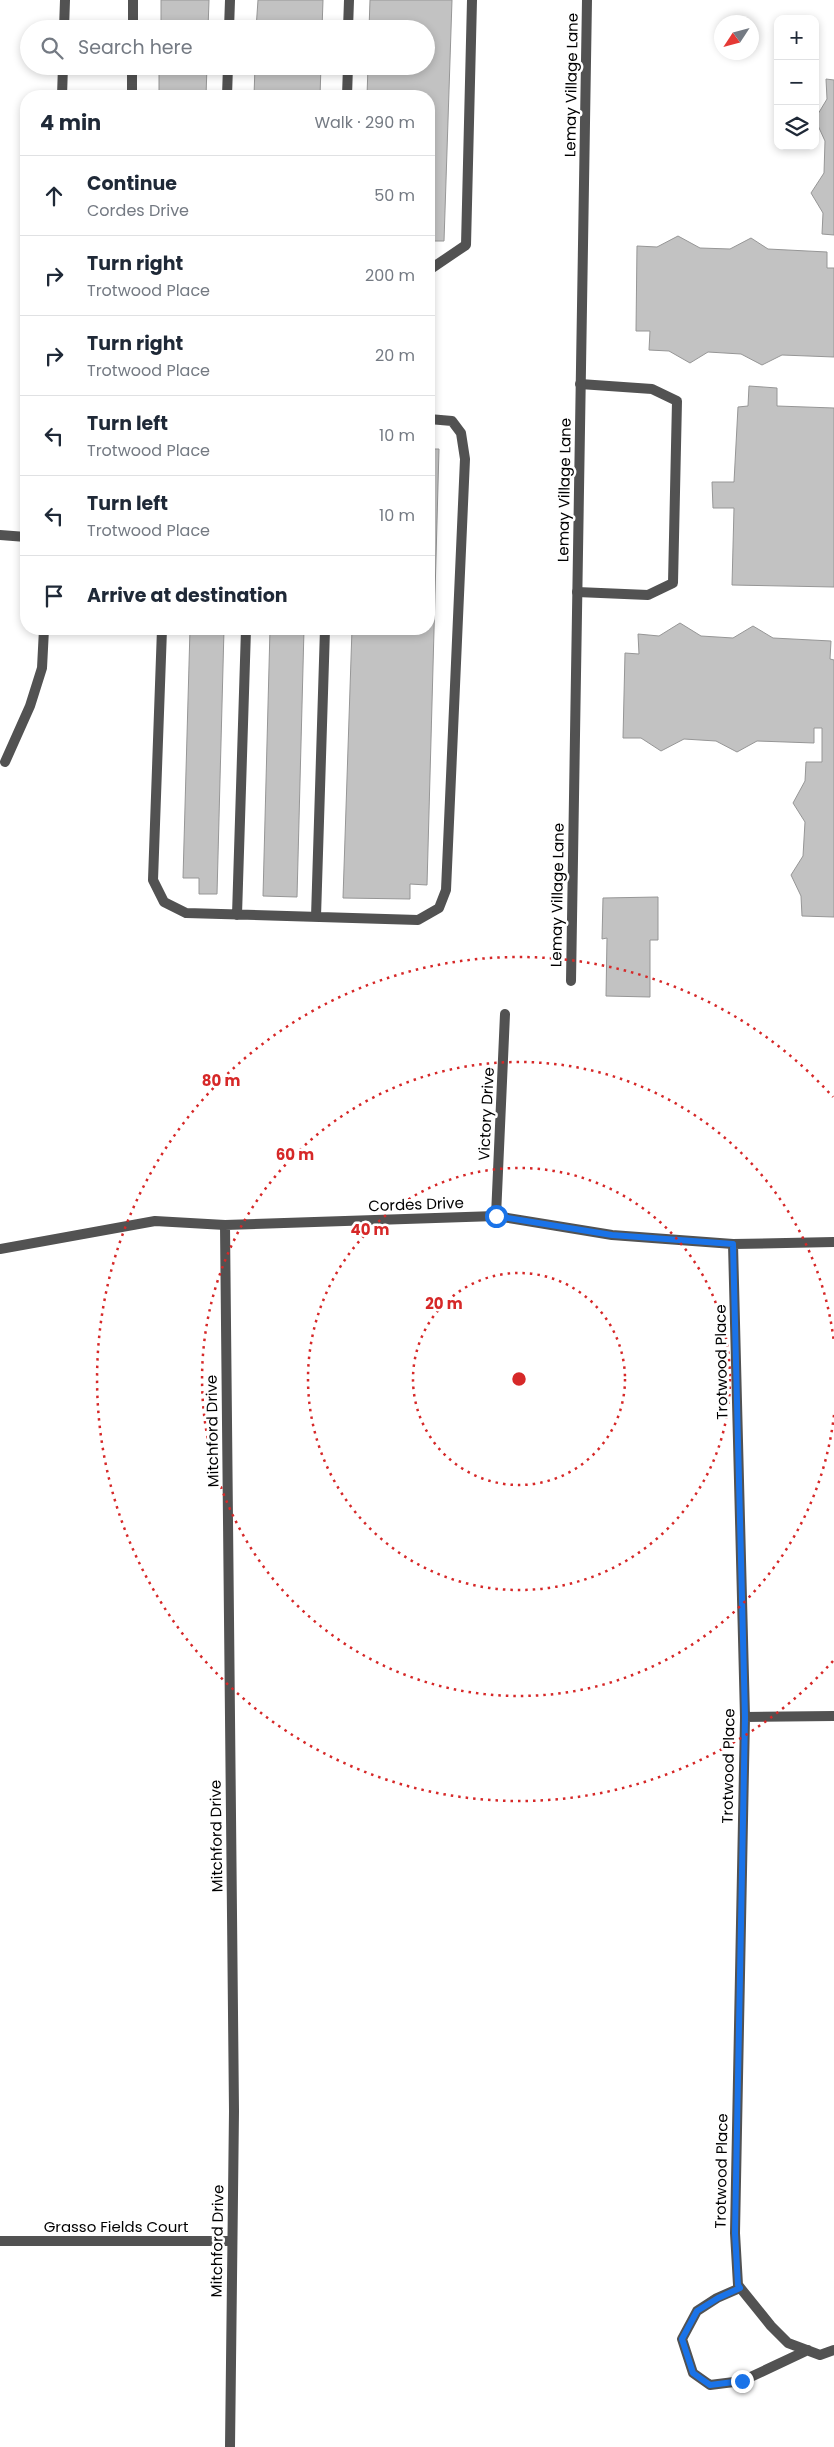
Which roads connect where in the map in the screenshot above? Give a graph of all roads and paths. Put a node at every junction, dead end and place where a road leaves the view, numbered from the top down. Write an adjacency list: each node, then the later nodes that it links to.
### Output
1 (65, 0): 7 (street)
2 (134, 0): 8 (street)
3 (230, 0): 9 (street)
4 (349, 0): 10 (street)
5 (472, 0): 19 (street)
6 (587, 0): 20 (street, Lemay Village Lane)
7 (64, 20)
8 (133, 20)
9 (229, 20)
10 (348, 20)
11 (62, 75): 15 (street)
12 (132, 75): 16 (street)
13 (228, 75): 17 (street)
14 (348, 75): 18 (street)
15 (62, 90)
16 (132, 90)
17 (227, 90)
18 (347, 90)
19 (435, 266)
20 (580, 384): 24 (street, Lemay Village Lane); 24 (street)
21 (435, 420): 31 (street)
22 (0, 535): 23 (street)
23 (20, 537)
24 (577, 592): 32 (street, Lemay Village Lane)
25 (44, 635): 29 (street)
26 (162, 635): 30 (street)
27 (246, 635): 30 (street)
28 (325, 635): 31 (street)
29 (5, 762)
30 (237, 915): 31 (street)
31 (316, 917)
32 (571, 981)
33 (505, 1014): 34 (street, Victory Drive)
34 (496, 1216): 35 (street, Cordes Drive); 37 (street, Cordes Drive)
35 (225, 1225): 38 (street, Cordes Drive); 42 (street, Mitchford Drive)
36 (834, 1242): 37 (street, Cordes Drive)
37 (733, 1244): 40 (street, Trotwood Place)
38 (0, 1249)
39 (834, 1716): 40 (street)
40 (745, 1717): 43 (street, Trotwood Place)
41 (0, 2241): 42 (street, Grasso Fields Court)
42 (232, 2241): 46 (street, Mitchford Drive)
43 (740, 2288): 44 (street); 44 (street)
44 (808, 2350): 45 (street)
45 (834, 2350)
46 (230, 2447)

